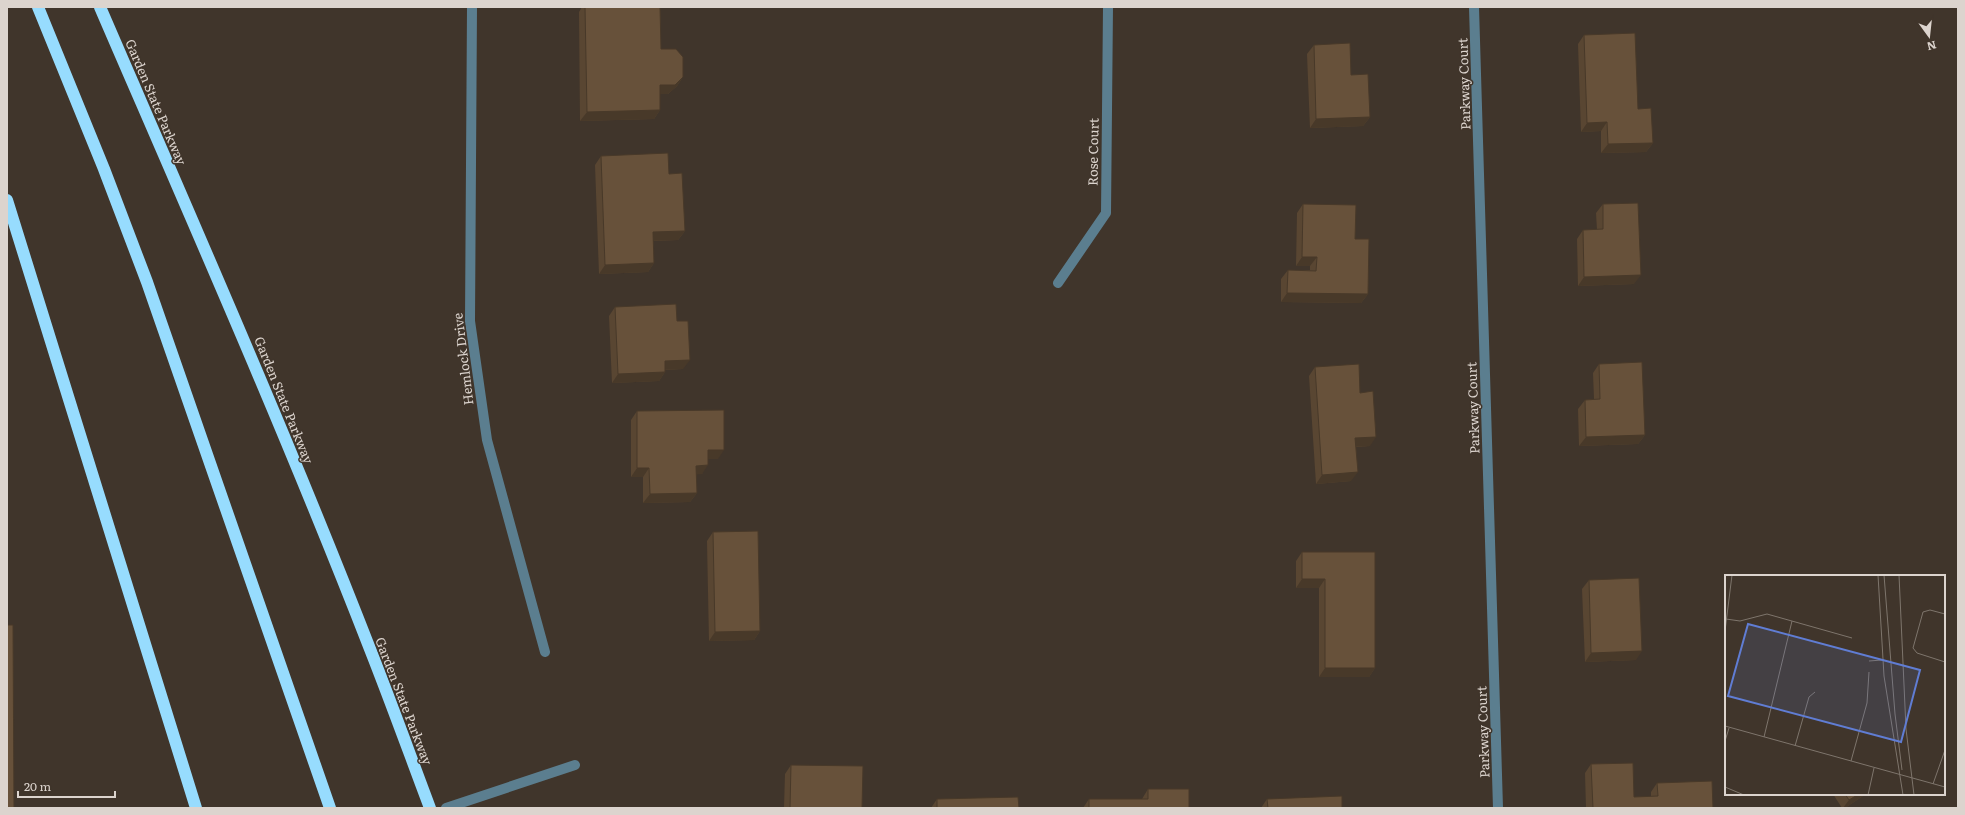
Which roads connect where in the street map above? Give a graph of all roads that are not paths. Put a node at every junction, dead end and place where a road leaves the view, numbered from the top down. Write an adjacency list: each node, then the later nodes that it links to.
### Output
1 (38, 7): 11 (highway)
2 (100, 7): 12 (highway, Garden State Parkway)
3 (472, 7): 8 (street, Hemlock Drive)
4 (1108, 7): 7 (street, Rose Court)
5 (1474, 7): 14 (street, Parkway Court)
6 (7, 200): 10 (highway)
7 (1058, 283)
8 (545, 652)
9 (575, 765): 13 (street)
10 (196, 808)
11 (330, 808)
12 (430, 808)
13 (446, 808)
14 (1498, 808)

